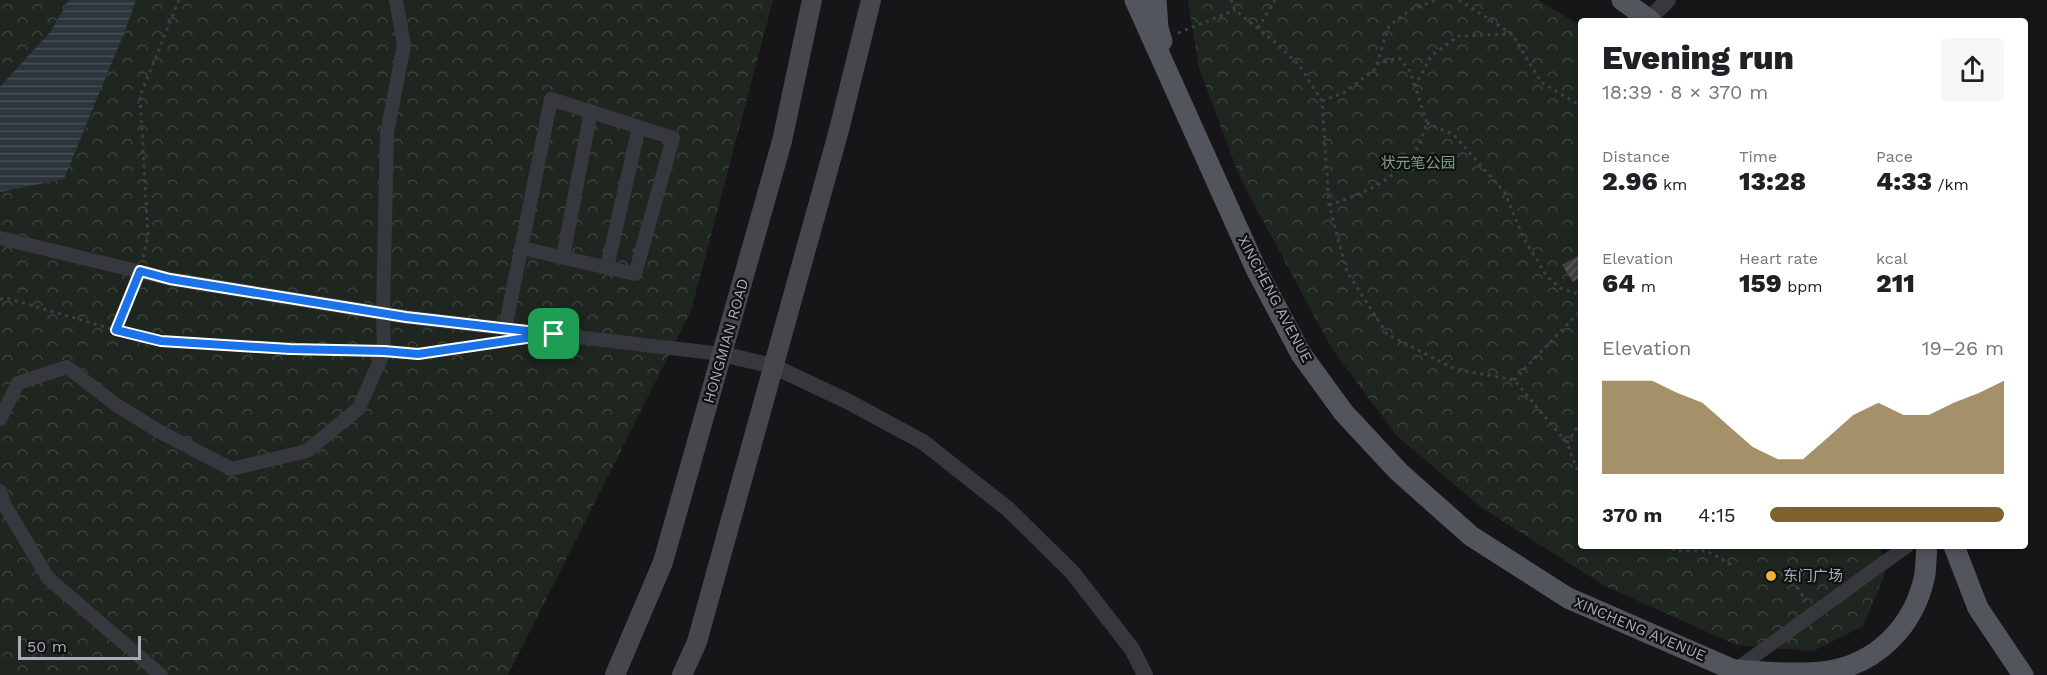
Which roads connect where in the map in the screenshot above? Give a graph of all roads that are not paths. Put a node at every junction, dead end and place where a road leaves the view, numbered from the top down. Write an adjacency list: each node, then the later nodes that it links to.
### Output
1 (396, 0): 17 (street)
2 (812, 0): 19 (main road, HONGMIAN ROAD)
3 (871, 0): 20 (main road)
4 (1135, 0): 10 (main road, XINCHENG AVENUE)
5 (1156, 0): 10 (main road)
6 (1622, 0): 8 (main road)
7 (1668, 0): 9 (street)
8 (1647, 18)
9 (1652, 18)
10 (1174, 84): 26 (main road, XINCHENG AVENUE)
11 (591, 111): 12 (street); 14 (street); 15 (street)
12 (639, 127): 16 (street); 16 (street)
13 (0, 238): 17 (street)
14 (522, 248): 15 (street); 18 (street)
15 (563, 257): 16 (street)
16 (607, 267)
17 (383, 313): 18 (street); 21 (street)
18 (505, 328): 19 (street)
19 (722, 354): 20 (street); 28 (main road, HONGMIAN ROAD)
20 (773, 366): 29 (main road); 30 (street)
21 (0, 419)
22 (0, 491): 27 (street)
23 (1903, 549): 26 (street)
24 (1927, 549): 26 (main road)
25 (1954, 549): 31 (main road)
26 (1740, 673)
27 (161, 675)
28 (615, 675)
29 (681, 675)
30 (1145, 675)
31 (2023, 675)

